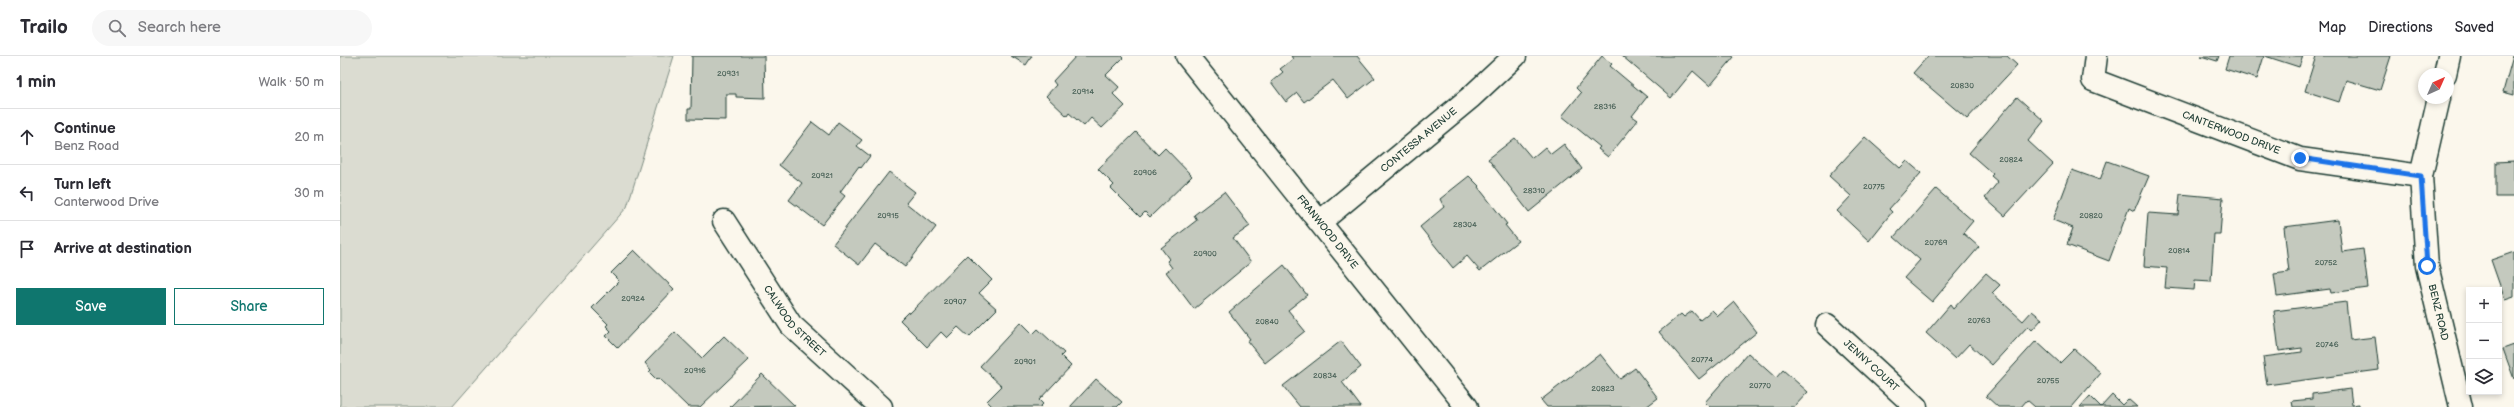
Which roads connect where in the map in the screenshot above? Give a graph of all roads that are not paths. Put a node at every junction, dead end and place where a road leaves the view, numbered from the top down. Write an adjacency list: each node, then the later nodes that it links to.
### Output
1 (1187, 56): 9 (street, FRANWOOD DRIVE)
2 (1515, 56): 9 (street, CONTESSA AVENUE)
3 (2096, 56): 7 (street, CANTERWOOD DRIVE)
4 (2449, 56): 5 (street)
5 (2446, 68)
6 (2438, 104): 7 (street, BENZ ROAD)
7 (2421, 176): 14 (street, BENZ ROAD)
8 (724, 221): 11 (street, CALWOOD STREET)
9 (1321, 221): 12 (street, FRANWOOD DRIVE)
10 (1827, 325): 13 (street, JENNY COURT)
11 (881, 407)
12 (1467, 407)
13 (1916, 407)
14 (2461, 407)

